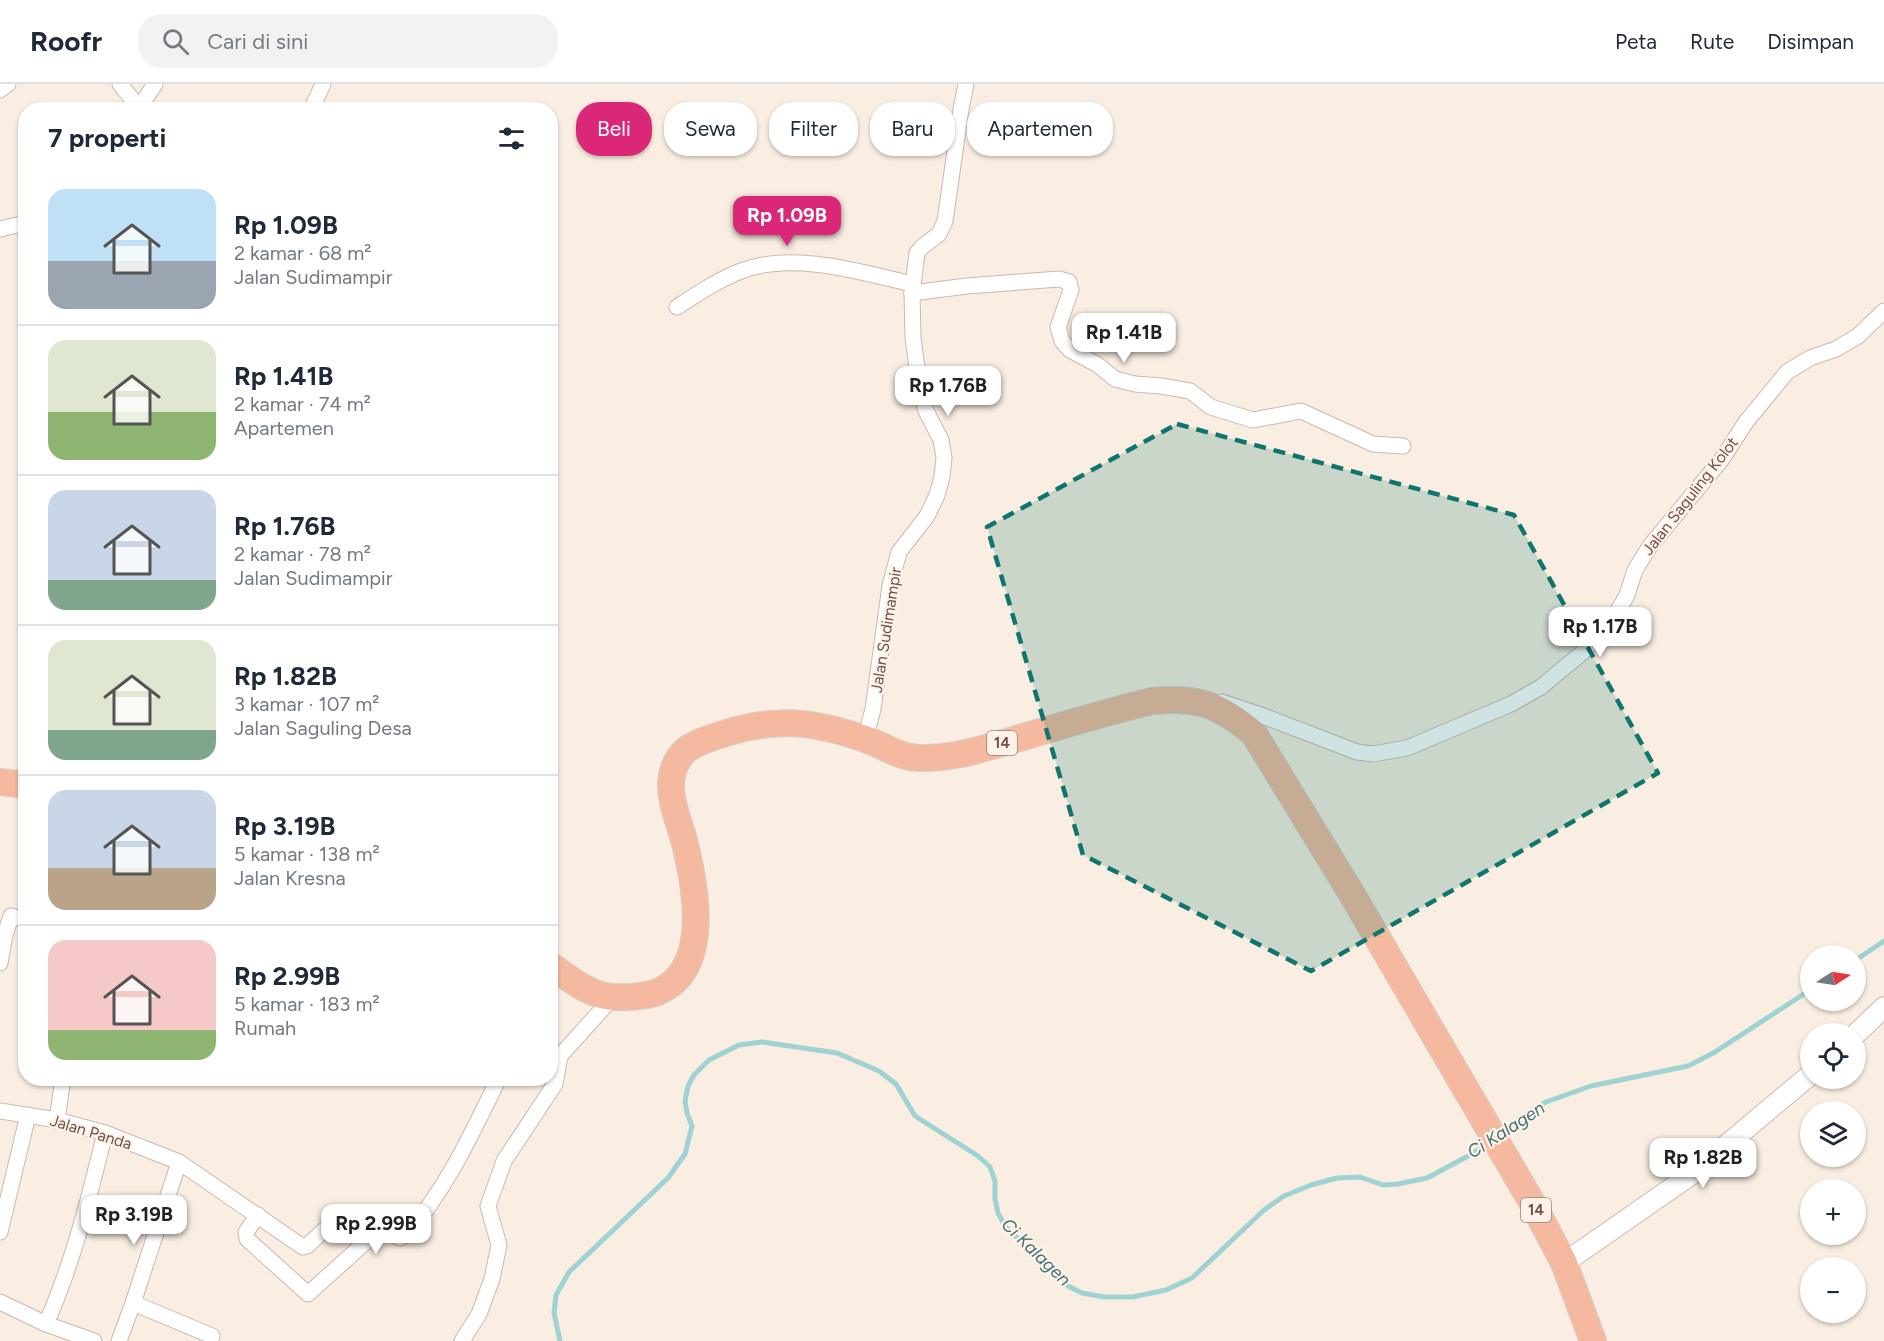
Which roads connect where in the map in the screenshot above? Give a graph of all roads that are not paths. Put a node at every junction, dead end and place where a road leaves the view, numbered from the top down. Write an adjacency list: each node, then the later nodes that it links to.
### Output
1 (8, 84): 6 (street)
2 (120, 84): 7 (street)
3 (155, 84): 8 (street)
4 (323, 84): 9 (street)
5 (966, 84): 12 (street, Jalan Sudimampir)
6 (0, 90)
7 (134, 102)
8 (143, 102)
9 (315, 102)
10 (18, 226): 11 (street)
11 (0, 229)
12 (912, 288): 13 (street); 15 (street); 17 (street, Jalan Sudimampir)
13 (677, 307)
14 (1884, 311): 16 (street, Jalan Saguling Kolot)
15 (1403, 446)
16 (1178, 699): 17 (highway, 14); 39 (highway, 14)
17 (865, 739): 23 (highway, 14)
18 (0, 782): 19 (highway)
19 (18, 784)
20 (12, 917): 21 (street)
21 (0, 963)
22 (558, 970): 23 (highway, 14)
23 (614, 996): 26 (street)
24 (1884, 1007): 25 (street)
25 (1866, 1024)
26 (558, 1067)
27 (1800, 1083): 39 (street)
28 (62, 1086): 33 (street)
29 (496, 1086): 36 (street)
30 (554, 1086): 46 (street)
31 (0, 1111): 32 (street, Jalan Panda)
32 (28, 1115): 33 (street, Jalan Panda); 38 (street)
33 (57, 1120): 34 (street, Jalan Panda)
34 (105, 1133): 35 (street, Jalan Panda); 42 (street)
35 (179, 1162): 36 (street, Jalan Panda); 41 (street)
36 (258, 1215): 37 (street, Jalan Panda)
37 (338, 1217)
38 (0, 1232)
39 (1564, 1263): 47 (highway, 14)
40 (0, 1302): 42 (street)
41 (133, 1303): 43 (street); 45 (street)
42 (46, 1324): 44 (street)
43 (212, 1336)
44 (94, 1341)
45 (119, 1341)
46 (462, 1341)
47 (1593, 1341)

